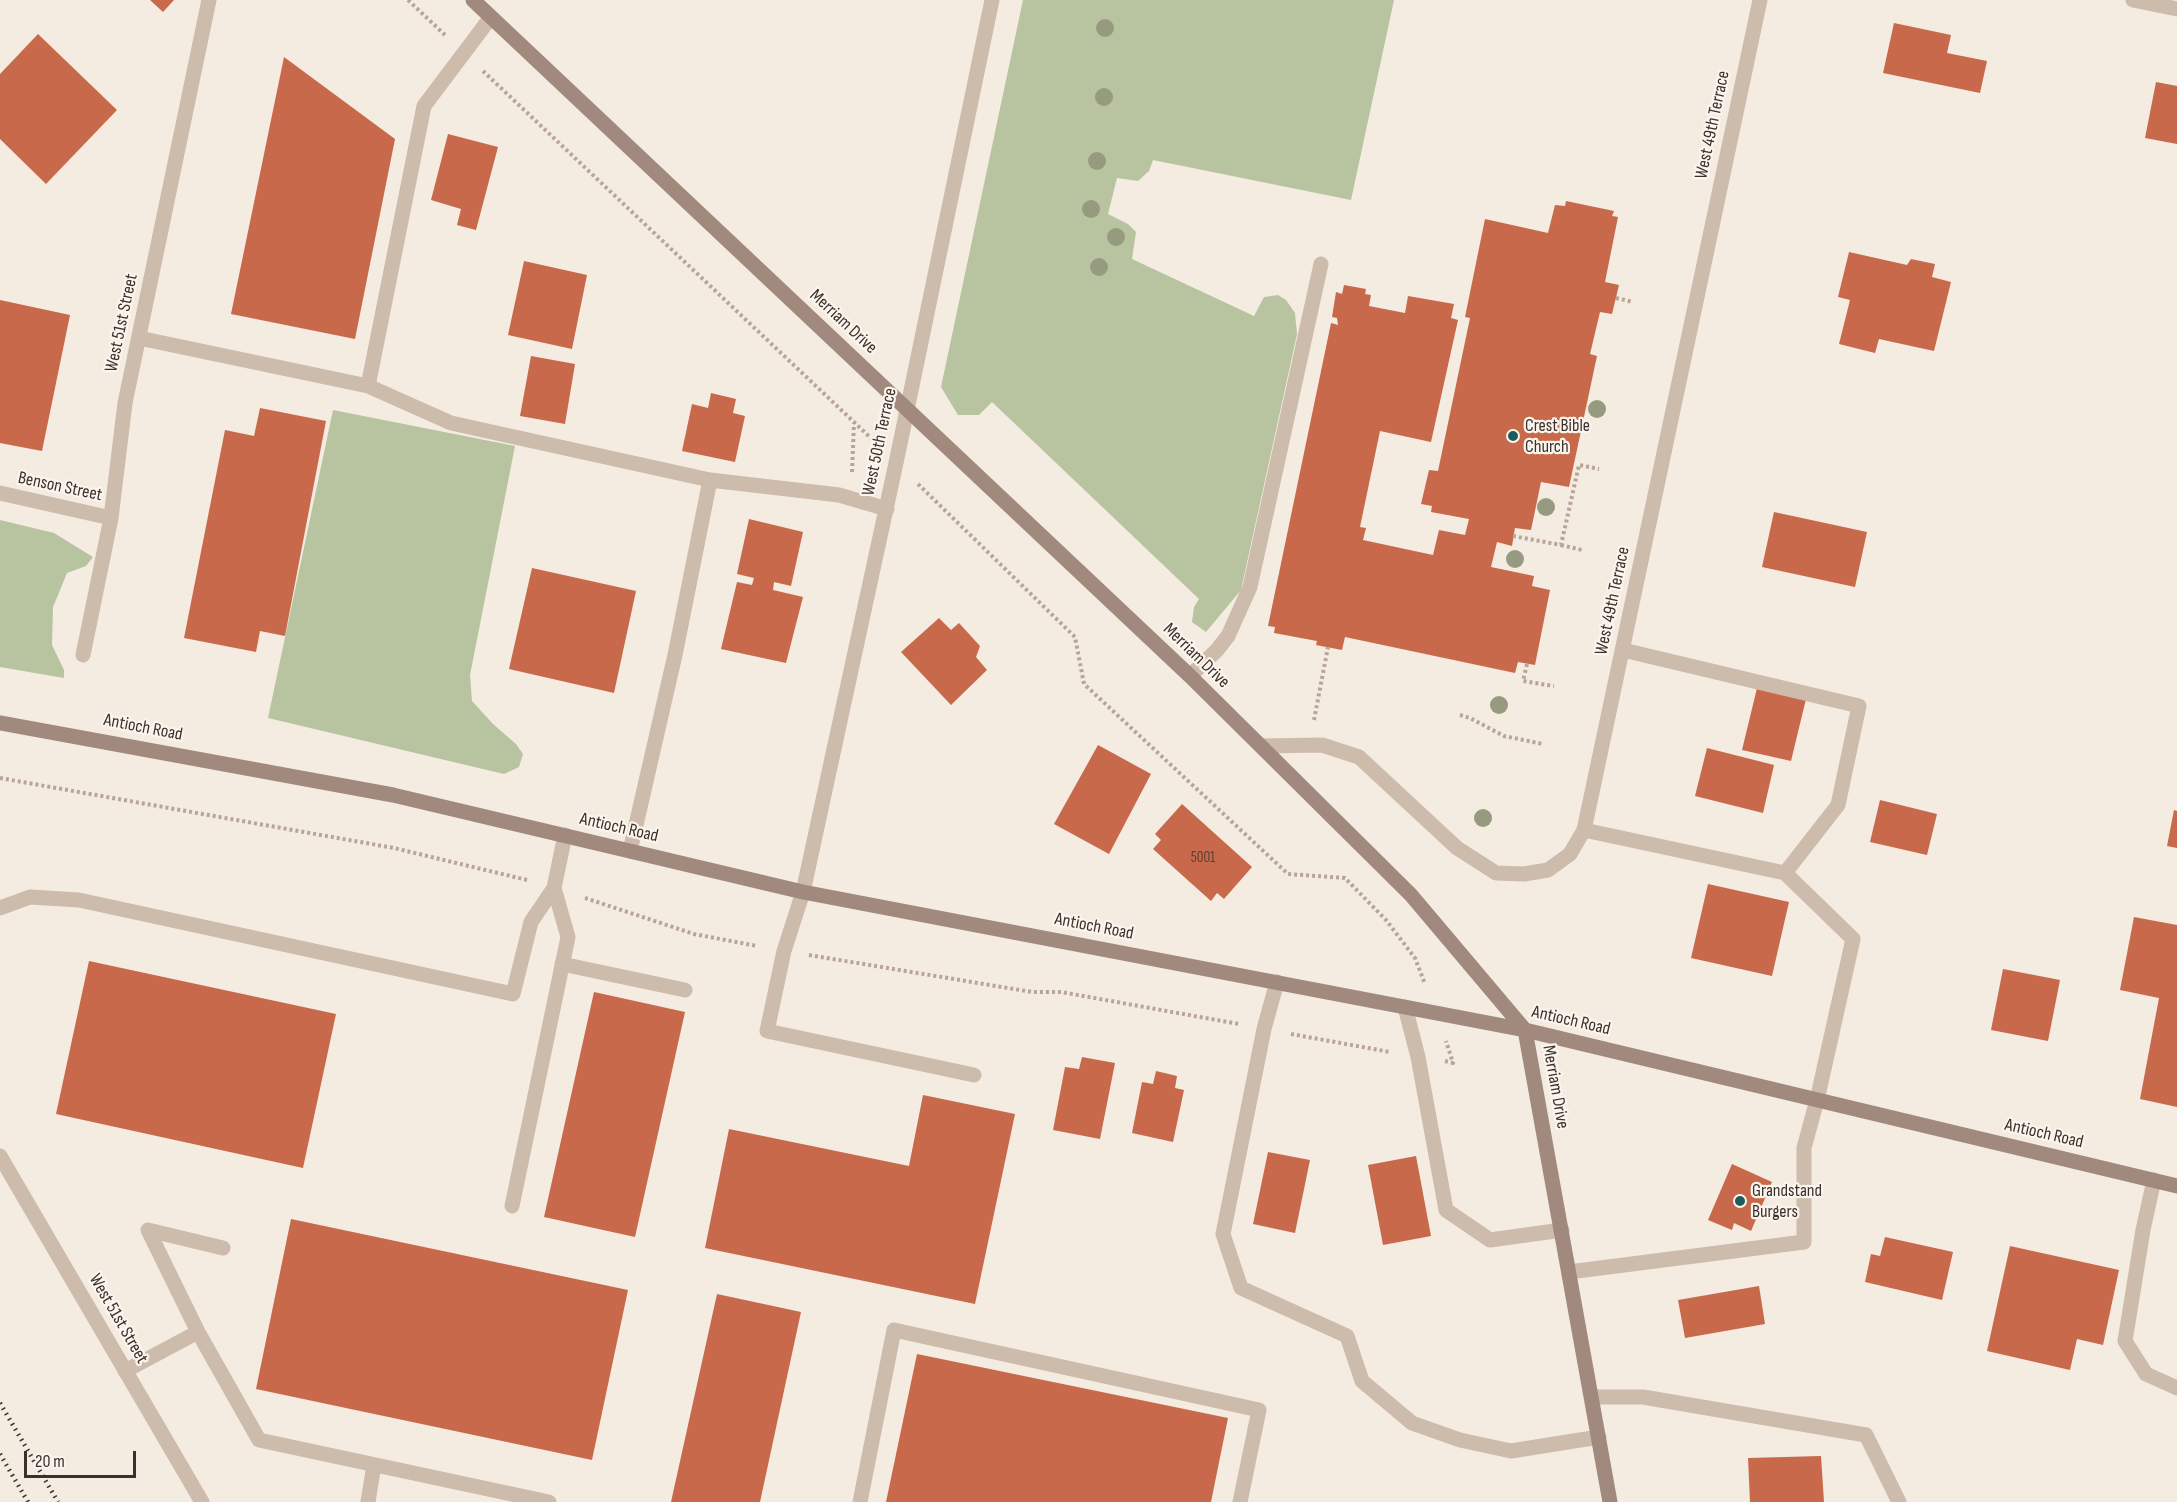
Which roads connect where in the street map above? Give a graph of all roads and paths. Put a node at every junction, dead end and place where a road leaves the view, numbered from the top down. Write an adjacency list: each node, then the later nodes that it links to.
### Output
1 (209, 0): 11 (street, West 51st Street)
2 (473, 0): 7 (main road, Merriam Drive)
3 (992, 0): 13 (street, West 50th Terrace)
4 (1760, 0): 25 (street, West 49th Terrace)
5 (2133, 0): 6 (street)
6 (2177, 9)
7 (491, 17): 12 (street); 13 (main road, Merriam Drive)
8 (1321, 264): 28 (street)
9 (1616, 298): 10 (path)
10 (1633, 302)
11 (139, 338): 12 (street); 20 (street, West 51st Street)
12 (368, 386): 17 (street)
13 (907, 409): 19 (street, West 50th Terrace); 28 (main road, Merriam Drive)
14 (854, 423): 16 (path)
15 (1599, 469): 22 (path)
16 (852, 476)
17 (710, 480): 19 (street); 37 (street)
18 (0, 494): 20 (street, Benson Street)
19 (886, 509): 40 (street, West 50th Terrace)
20 (111, 518): 26 (street, West 51st Street)
21 (1513, 536): 22 (path)
22 (1562, 545): 23 (path)
23 (1582, 550)
24 (1328, 647): 31 (path)
25 (1623, 650): 35 (street, West 49th Terrace); 38 (street)
26 (82, 655)
27 (1527, 664): 29 (path)
28 (1190, 676): 34 (main road, Merriam Drive)
29 (1554, 686)
30 (1460, 715): 33 (path)
31 (1314, 721)
32 (0, 723): 36 (main road, Antioch Road)
33 (1543, 744)
34 (1261, 746): 35 (street, West 49th Terrace); 46 (main road, Merriam Drive)
35 (1584, 830): 38 (street)
36 (565, 835): 37 (main road, Antioch Road); 39 (street)
37 (630, 851): 40 (main road, Antioch Road)
38 (1785, 873): 48 (street)
39 (554, 888): 41 (street); 42 (street)
40 (803, 892): 43 (main road, Antioch Road); 47 (street, West 50th Terrace)
41 (0, 908)
42 (562, 964): 44 (street); 52 (street)
43 (1277, 982): 45 (main road, Antioch Road); 60 (street)
44 (685, 990)
45 (1405, 1007): 46 (main road, Antioch Road); 53 (street)
46 (1525, 1030): 48 (main road, Antioch Road); 53 (main road, Merriam Drive)
47 (974, 1075)
48 (1817, 1100): 50 (main road, Antioch Road); 55 (street)
49 (0, 1156): 57 (street, West 51st Street)
50 (2154, 1180): 51 (main road, Antioch Road); 58 (street)
51 (2177, 1186)
52 (512, 1206)
53 (1562, 1230): 55 (main road, Merriam Drive)
54 (223, 1248): 56 (street)
55 (1569, 1272): 59 (main road, Merriam Drive)
56 (198, 1332): 57 (street); 61 (street)
57 (125, 1371): 62 (street, West 51st Street)
58 (2177, 1388)
59 (1592, 1397): 60 (main road, Merriam Drive); 68 (street)
60 (1599, 1437): 67 (main road, Merriam Drive)
61 (374, 1465): 63 (street); 64 (street)
62 (202, 1502)
63 (368, 1502)
64 (549, 1502)
65 (860, 1502): 66 (street)
66 (1240, 1502)
67 (1610, 1502)
68 (1899, 1502)

